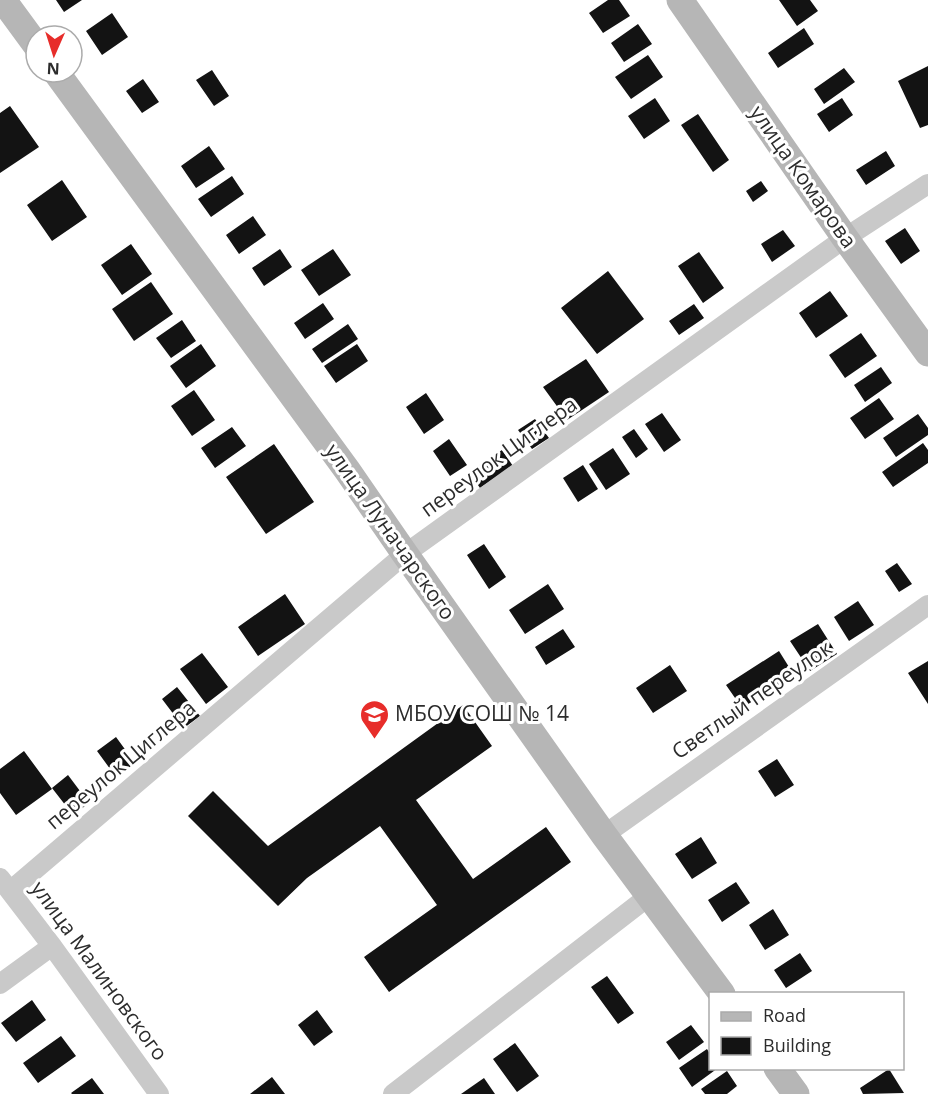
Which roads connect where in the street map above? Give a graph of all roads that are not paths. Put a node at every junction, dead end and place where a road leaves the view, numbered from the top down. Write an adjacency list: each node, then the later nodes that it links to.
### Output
1 (3, 0): 3 (street)
2 (680, 0): 6 (street, улица Комарова)
3 (24, 29)
4 (65, 84): 8 (street, улица Луначарского)
5 (928, 184): 6 (street, переулок Циглера)
6 (845, 238): 7 (street, улица Комарова); 8 (street, переулок Циглера)
7 (928, 353)
8 (405, 554): 10 (street, улица Луначарского); 11 (street, переулок Циглера)
9 (928, 605): 10 (street, Светлый переулок)
10 (604, 835): 12 (street, улица Луначарского)
11 (5, 884): 13 (street, улица Малиновского)
12 (649, 896): 15 (street, улица Луначарского); 18 (street)
13 (52, 946): 14 (street); 17 (street, улица Малиновского)
14 (0, 984)
15 (721, 992)
16 (778, 1070): 19 (street)
17 (159, 1094)
18 (393, 1094)
19 (796, 1094)

